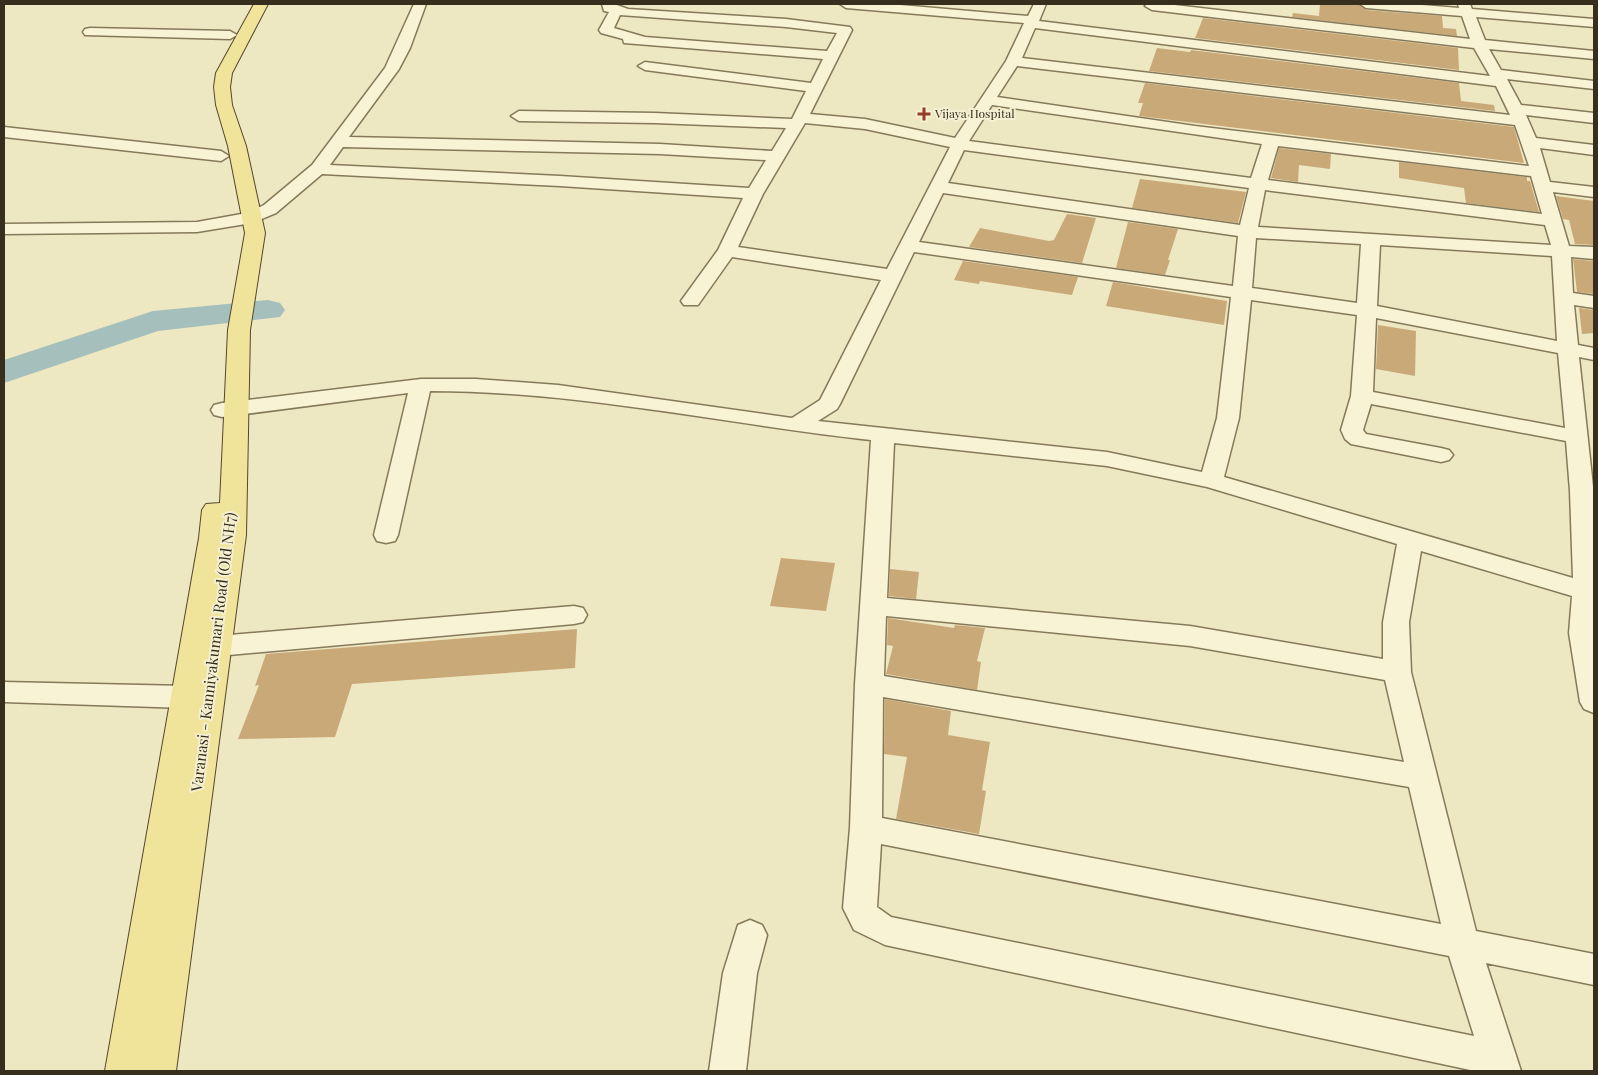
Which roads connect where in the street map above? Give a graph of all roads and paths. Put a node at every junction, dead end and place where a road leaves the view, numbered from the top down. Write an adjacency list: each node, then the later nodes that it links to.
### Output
1 (246, 4): 16 (main road, Varanasi - Kanniyakumari Road (Old NH7))
2 (261, 4): 26 (main road, Varanasi - Kanniyakumari Road (Old NH7))
3 (420, 4): 36 (street)
4 (846, 4): 5 (street)
5 (853, 4): 12 (street)
6 (1287, 4): 13 (street)
7 (1366, 4): 11 (street)
8 (1153, 5): 10 (street); 17 (street)
9 (612, 8): 19 (street); 22 (street)
10 (1209, 8): 13 (street)
11 (1465, 9): 14 (street); 20 (street)
12 (1035, 16): 17 (street); 23 (street)
13 (1283, 22): 20 (street)
14 (1594, 23)
15 (90, 32): 16 (street)
16 (230, 35): 26 (main road, Varanasi - Kanniyakumari Road (Old NH7))
17 (1135, 37): 25 (street)
18 (628, 40): 19 (street)
19 (644, 41): 22 (street)
20 (1479, 44): 21 (street); 25 (street)
21 (1594, 55)
22 (833, 56): 28 (street)
23 (1013, 60): 29 (street); 30 (street)
24 (645, 66): 28 (street)
25 (1499, 78): 27 (street); 30 (street)
26 (218, 80): 39 (main road, Varanasi - Kanniyakumari Road (Old NH7)); 48 (main road, Varanasi - Kanniyakumari Road (Old NH7))
27 (1594, 85)
28 (816, 88): 33 (street)
29 (988, 100): 35 (street); 37 (street)
30 (1518, 115): 32 (street); 41 (street)
31 (519, 116): 33 (street)
32 (1594, 118)
33 (798, 121): 37 (street); 40 (street)
34 (4, 132): 39 (street)
35 (1271, 141): 41 (street); 44 (street)
36 (338, 142): 40 (street); 43 (street)
37 (959, 144): 44 (street); 45 (street)
38 (1594, 150): 41 (street)
39 (221, 156): 48 (main road, Varanasi - Kanniyakumari Road (Old NH7))
40 (777, 156): 47 (street)
41 (1538, 165): 42 (street); 46 (street); 49 (street)
42 (1594, 165)
43 (318, 169): 47 (street); 48 (street)
44 (1258, 184): 49 (street); 51 (street)
45 (939, 187): 51 (street); 53 (street)
46 (1594, 192)
47 (754, 194): 55 (street)
48 (243, 220): 50 (street); 67 (main road, Varanasi - Kanniyakumari Road (Old NH7))
49 (1553, 221): 54 (street)
50 (4, 229)
51 (1248, 232): 52 (street); 58 (street)
52 (1372, 238): 54 (street); 62 (street)
53 (908, 246): 57 (street); 58 (street)
54 (1561, 249): 56 (street); 59 (street)
55 (727, 251): 57 (street); 60 (street)
56 (1594, 253)
57 (892, 276): 68 (street)
58 (1242, 293): 62 (street); 72 (street)
59 (1563, 298): 61 (street); 63 (street)
60 (691, 301)
61 (1594, 302)
62 (1366, 310): 63 (street); 66 (street)
63 (1568, 350): 64 (street); 70 (street)
64 (1594, 354)
65 (421, 385): 67 (street); 68 (street); 74 (street)
66 (1362, 396): 70 (street); 71 (street)
67 (229, 409): 79 (main road, Varanasi - Kanniyakumari Road (Old NH7)); 84 (main road, Varanasi - Kanniyakumari Road (Old NH7))
68 (796, 425): 69 (street)
69 (883, 435): 72 (street); 77 (street)
70 (1578, 437): 73 (street)
71 (1441, 455)
72 (1211, 482): 75 (street)
73 (1588, 492): 76 (street)
74 (386, 535)
75 (1410, 540): 76 (street); 81 (street)
76 (1586, 590): 80 (street)
77 (874, 606): 81 (street); 82 (street)
78 (574, 615): 79 (street)
79 (218, 646): 93 (main road, Varanasi - Kanniyakumari Road (Old NH7))
80 (1591, 660): 85 (street)
81 (1397, 672): 86 (street)
82 (869, 684): 86 (street); 87 (street)
83 (4, 692): 84 (street)
84 (186, 697): 92 (main road, Varanasi - Kanniyakumari Road (Old NH7))
85 (1594, 702)
86 (1422, 777): 89 (street)
87 (866, 828): 89 (street); 91 (street)
88 (750, 935): 94 (street)
89 (1462, 943): 90 (street); 91 (street)
90 (1594, 969)
91 (1501, 1065)
92 (125, 1071)
93 (156, 1071)
94 (727, 1071)

